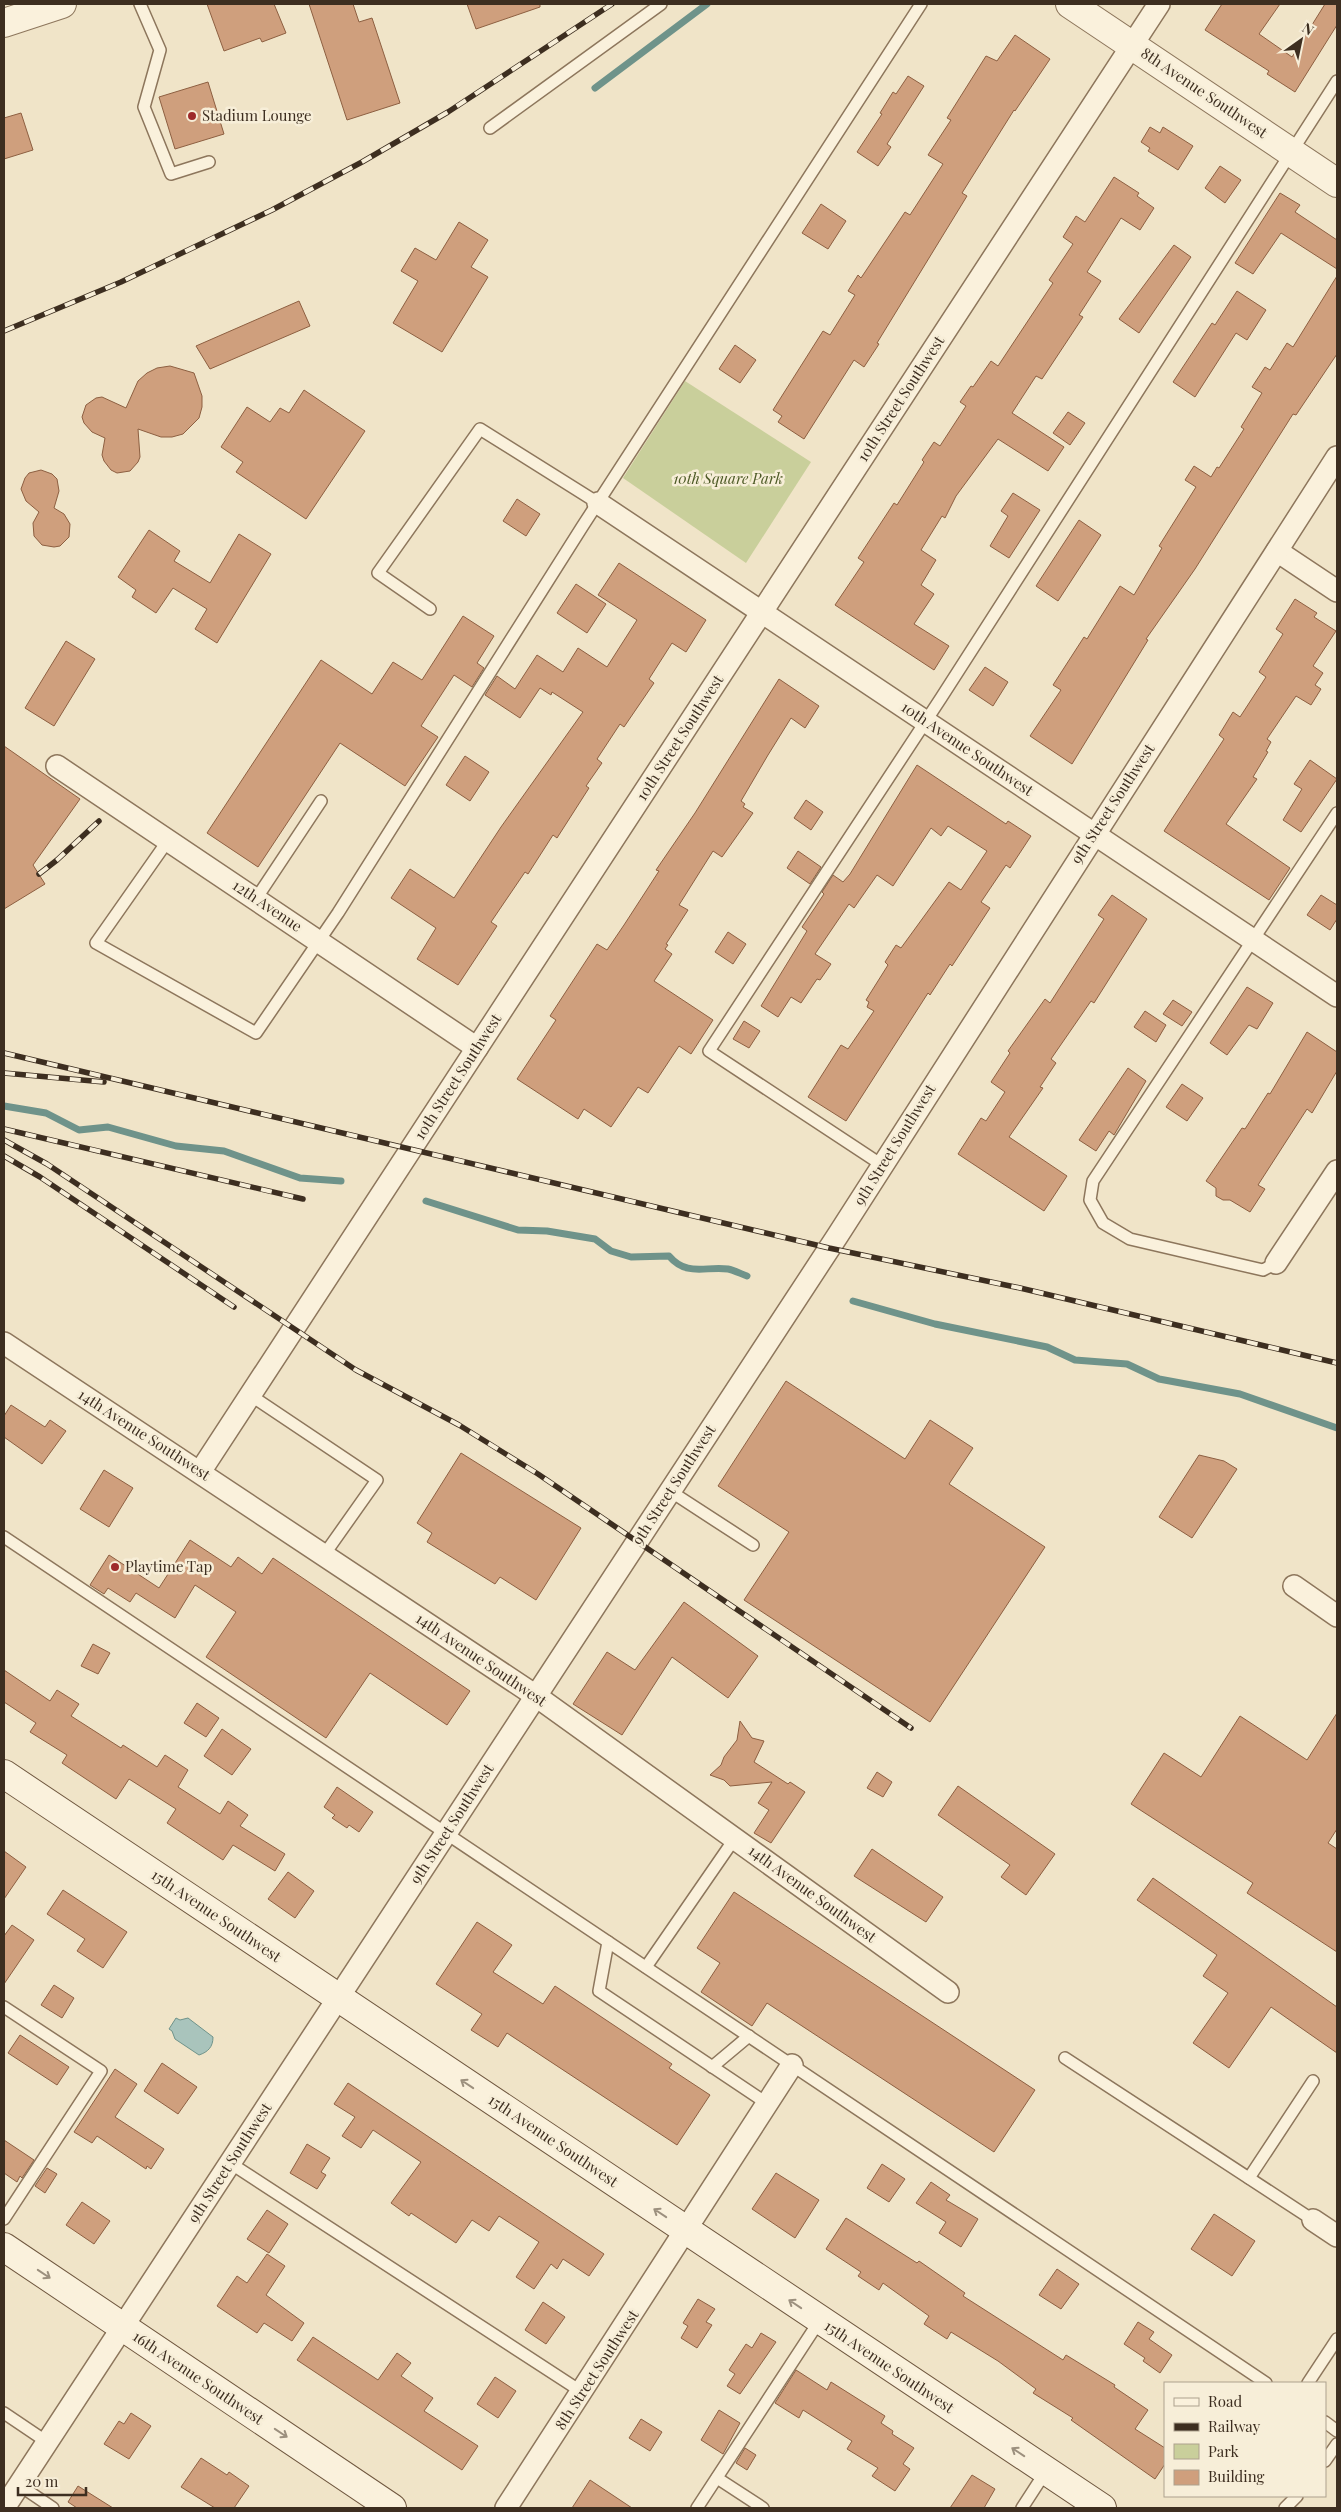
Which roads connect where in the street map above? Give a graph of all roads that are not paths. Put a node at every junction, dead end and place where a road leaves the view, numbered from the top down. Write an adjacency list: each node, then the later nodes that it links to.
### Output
1 (62, 4): 7 (main road)
2 (140, 4): 12 (lane)
3 (661, 4): 10 (lane)
4 (921, 4): 15 (lane)
5 (1070, 4): 8 (main road, 8th Avenue Southwest)
6 (1159, 4): 8 (street, 10th Street Southwest)
7 (4, 23)
8 (1132, 45): 11 (main road, 8th Avenue Southwest); 19 (street, 10th Street Southwest)
9 (1337, 81): 11 (lane)
10 (490, 128)
11 (1291, 152): 13 (main road, 8th Avenue Southwest); 20 (lane)
12 (209, 162)
13 (1337, 183)
14 (1337, 457): 16 (street, 9th Street Southwest)
15 (598, 503): 18 (lane); 19 (street, 10th Avenue Southwest); 27 (lane)
16 (1277, 550): 17 (street); 24 (street, 9th Street Southwest)
17 (1337, 590)
18 (430, 609)
19 (762, 612): 20 (street, 10th Avenue Southwest); 30 (street, 10th Street Southwest)
20 (925, 721): 24 (street, 10th Avenue Southwest); 31 (lane)
21 (57, 766): 25 (street, 12th Avenue)
22 (321, 801): 26 (lane)
23 (1337, 813): 28 (lane)
24 (1094, 834): 28 (street, 10th Avenue Southwest); 31 (street, 9th Street Southwest)
25 (169, 839): 26 (street, 12th Avenue); 27 (lane)
26 (256, 899): 27 (street, 12th Avenue)
27 (319, 941): 30 (street, 12th Avenue)
28 (1254, 941): 29 (street, 10th Avenue Southwest); 33 (lane)
29 (1337, 996)
30 (477, 1048): 35 (street, 10th Street Southwest)
31 (882, 1165): 37 (street, 9th Street Southwest)
32 (1337, 1171): 33 (street)
33 (1276, 1263)
34 (4, 1343): 36 (street, 14th Avenue Southwest)
35 (250, 1395): 36 (street, 10th Street Southwest); 40 (lane)
36 (200, 1472): 40 (street, 14th Avenue Southwest)
37 (670, 1491): 39 (lane); 43 (street, 9th Street Southwest)
38 (4, 1537): 45 (lane)
39 (753, 1545)
40 (324, 1555): 43 (street, 14th Avenue Southwest)
41 (1294, 1586): 42 (street)
42 (1337, 1616)
43 (536, 1696): 45 (street, 9th Street Southwest); 46 (street, 14th Avenue Southwest)
44 (4, 1774): 50 (main road, 15th Avenue Southwest)
45 (446, 1833): 47 (lane); 50 (street, 9th Street Southwest)
46 (735, 1838): 48 (lane); 49 (street, 14th Avenue Southwest)
47 (608, 1942): 48 (lane); 55 (lane)
48 (646, 1968): 52 (lane)
49 (948, 1992)
50 (338, 1998): 58 (street, 9th Street Southwest); 62 (main road, 15th Avenue Southwest, one-way to 50)
51 (4, 2006): 60 (lane)
52 (749, 2036): 54 (lane); 55 (lane)
53 (1065, 2058): 59 (lane)
54 (792, 2065): 57 (street, 8th Street Southwest); 68 (lane)
55 (712, 2066): 57 (lane)
56 (1313, 2081): 59 (lane)
57 (768, 2104): 62 (street, 8th Street Southwest)
58 (230, 2163): 66 (street, 9th Street Southwest); 70 (lane)
59 (1249, 2178): 61 (lane)
60 (4, 2219)
61 (1314, 2220): 63 (street)
62 (687, 2231): 65 (main road, 15th Avenue Southwest, one-way to 62); 70 (street, 8th Street Southwest)
63 (1337, 2236)
64 (4, 2247): 66 (main road, 16th Avenue Southwest, one-way to 66)
65 (820, 2320): 77 (main road, 15th Avenue Southwest, one-way to 65); 78 (lane)
66 (123, 2327): 74 (street, 9th Street Southwest); 83 (main road, 16th Avenue Southwest, one-way to 83)
67 (1337, 2339): 69 (lane)
68 (1265, 2382)
69 (1309, 2382)
70 (582, 2392): 84 (street, 8th Street Southwest)
71 (4, 2413): 74 (lane)
72 (1326, 2423): 73 (lane)
73 (1337, 2431)
74 (47, 2442): 79 (street, 9th Street Southwest)
75 (1337, 2444): 76 (lane)
76 (1326, 2459)
77 (1046, 2471): 87 (lane); 88 (main road, 15th Avenue Southwest)
78 (718, 2478): 85 (lane); 86 (lane)
79 (19, 2485): 81 (street, 9th Street Southwest); 82 (lane)
80 (1296, 2497): 89 (lane)
81 (4, 2508)
82 (53, 2508)
83 (392, 2508)
84 (506, 2508)
85 (696, 2508)
86 (763, 2508)
87 (1022, 2508)
88 (1102, 2508)
89 (1285, 2508)

